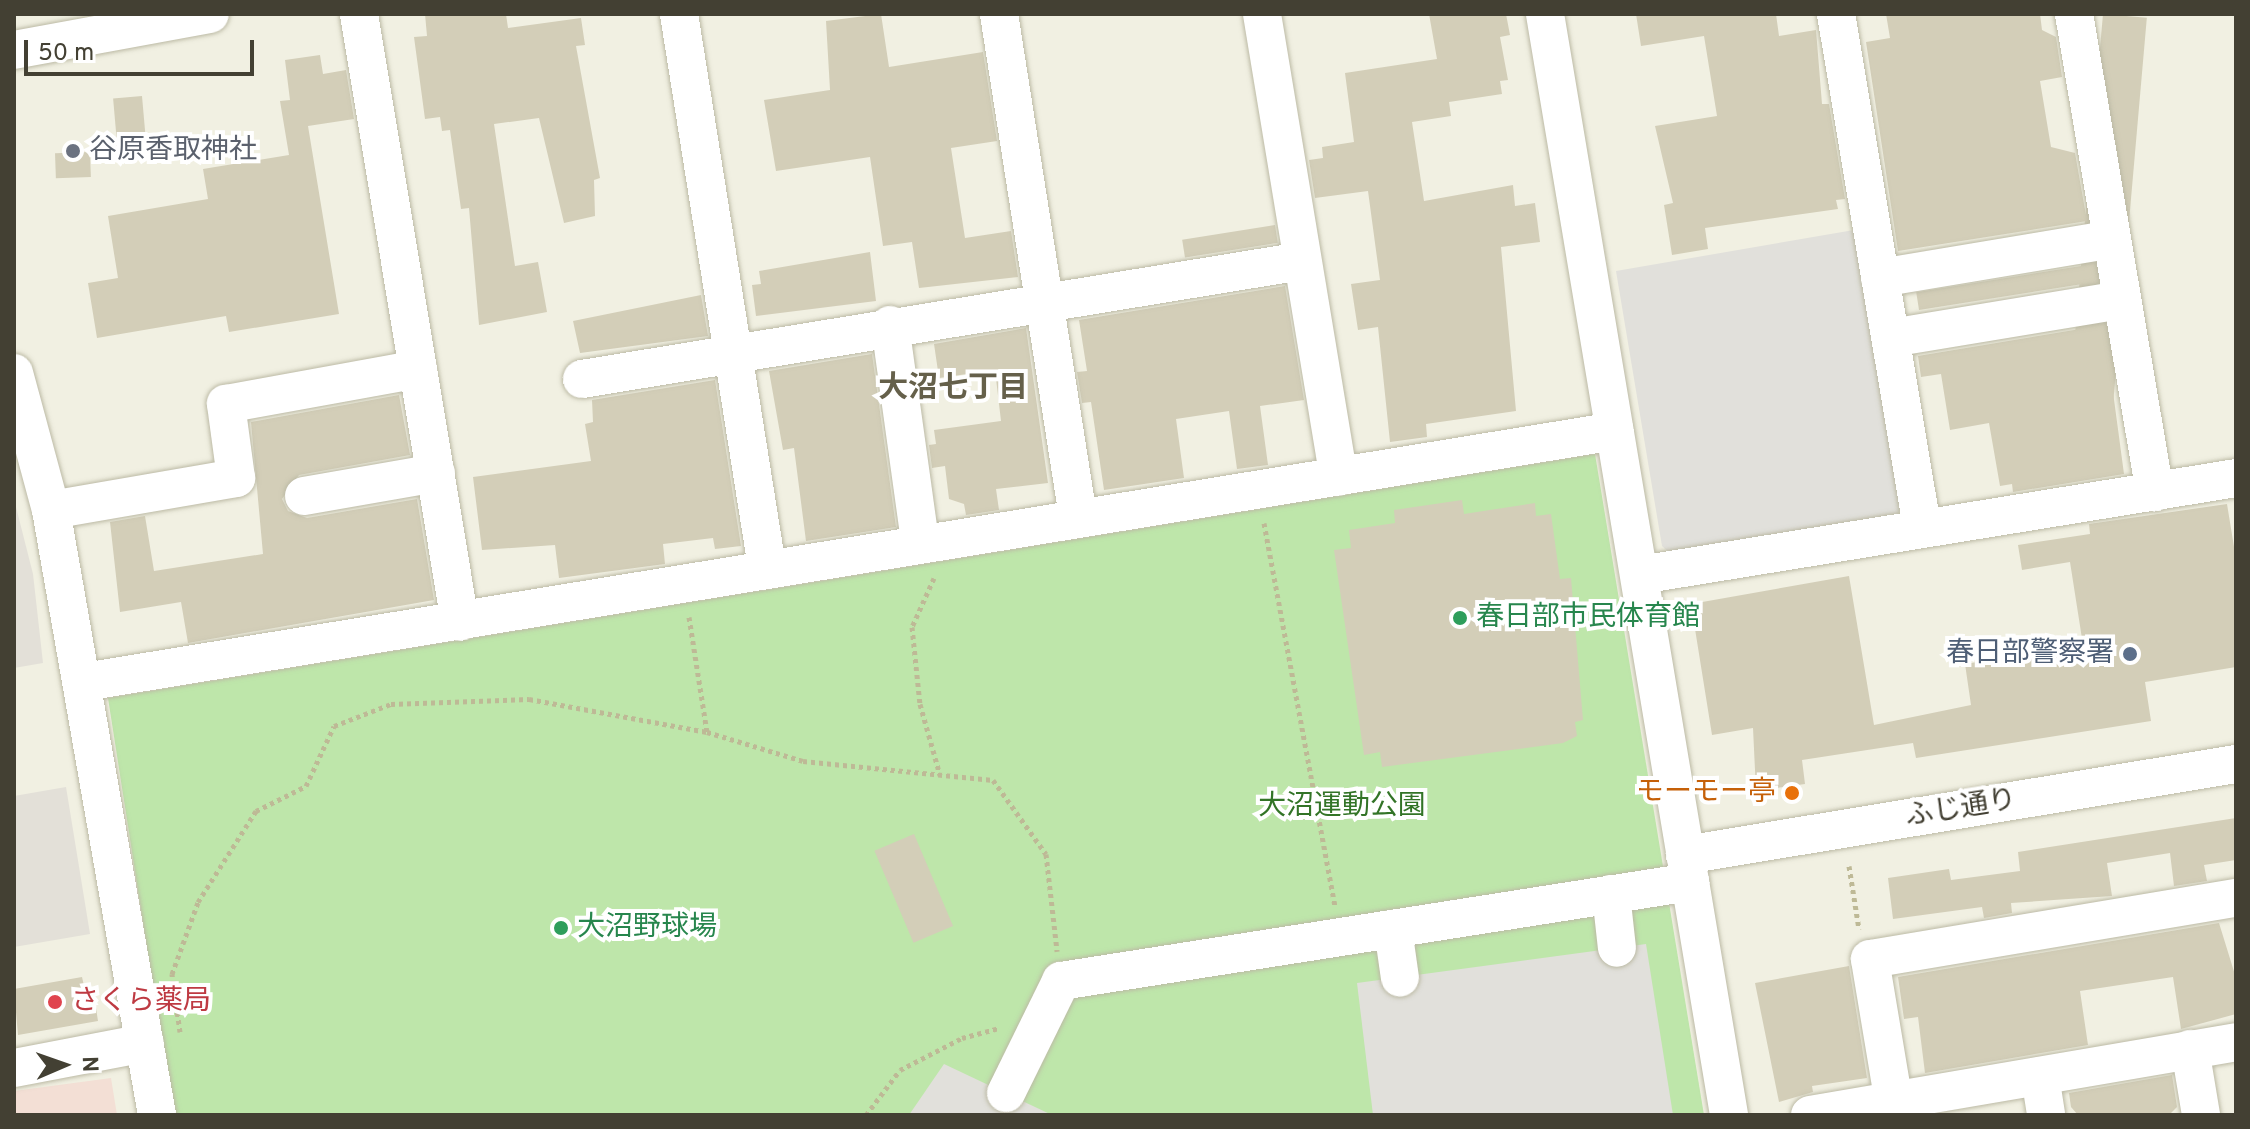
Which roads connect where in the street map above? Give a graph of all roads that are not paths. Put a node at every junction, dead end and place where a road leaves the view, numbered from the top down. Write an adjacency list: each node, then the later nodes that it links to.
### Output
1 (210, 14): 9 (street)
2 (359, 14): 18 (street)
3 (679, 14): 17 (street)
4 (999, 14): 13 (street)
5 (1262, 14): 11 (street)
6 (1545, 14): 21 (street)
7 (1836, 14): 12 (street)
8 (2074, 14): 10 (street)
9 (14, 50)
10 (2112, 239): 12 (street); 14 (street)
11 (1302, 261): 13 (street); 23 (street)
12 (1880, 278): 16 (street)
13 (1047, 299): 15 (street); 28 (street)
14 (2121, 300): 16 (street); 25 (street)
15 (890, 325): 17 (street); 30 (street)
16 (1891, 338): 29 (street)
17 (733, 351): 20 (street); 31 (street)
18 (418, 369): 22 (street); 27 (street)
19 (14, 373): 27 (street)
20 (582, 379)
21 (1615, 431): 23 (street); 32 (street)
22 (436, 473): 26 (street); 33 (street)
23 (1339, 477): 28 (street)
24 (2236, 478): 25 (street)
25 (2155, 492): 29 (street)
26 (304, 496)
27 (51, 510): 34 (street)
28 (1078, 517): 30 (street)
29 (1922, 527): 32 (street)
30 (920, 540): 31 (street)
31 (767, 567): 33 (street)
32 (1640, 575): 36 (street)
33 (460, 622): 34 (street)
34 (84, 682): 42 (street)
35 (2236, 764): 36 (street, ふじ通り)
36 (1688, 868): 37 (street, ふじ通り); 50 (street)
37 (1611, 894): 39 (street, ふじ通り); 40 (street)
38 (2236, 898): 48 (street)
39 (1393, 929): 41 (street); 47 (street, ふじ通り)
40 (1617, 948)
41 (1400, 978)
42 (163, 1040): 45 (street); 49 (street)
43 (2236, 1042): 44 (street)
44 (2190, 1049): 46 (street); 53 (street)
45 (14, 1068)
46 (2040, 1076): 48 (street); 52 (street)
47 (1006, 1093)
48 (1894, 1108): 51 (street)
49 (157, 1115)
50 (1729, 1115)
51 (1810, 1115)
52 (2046, 1115)
53 (2201, 1115)

